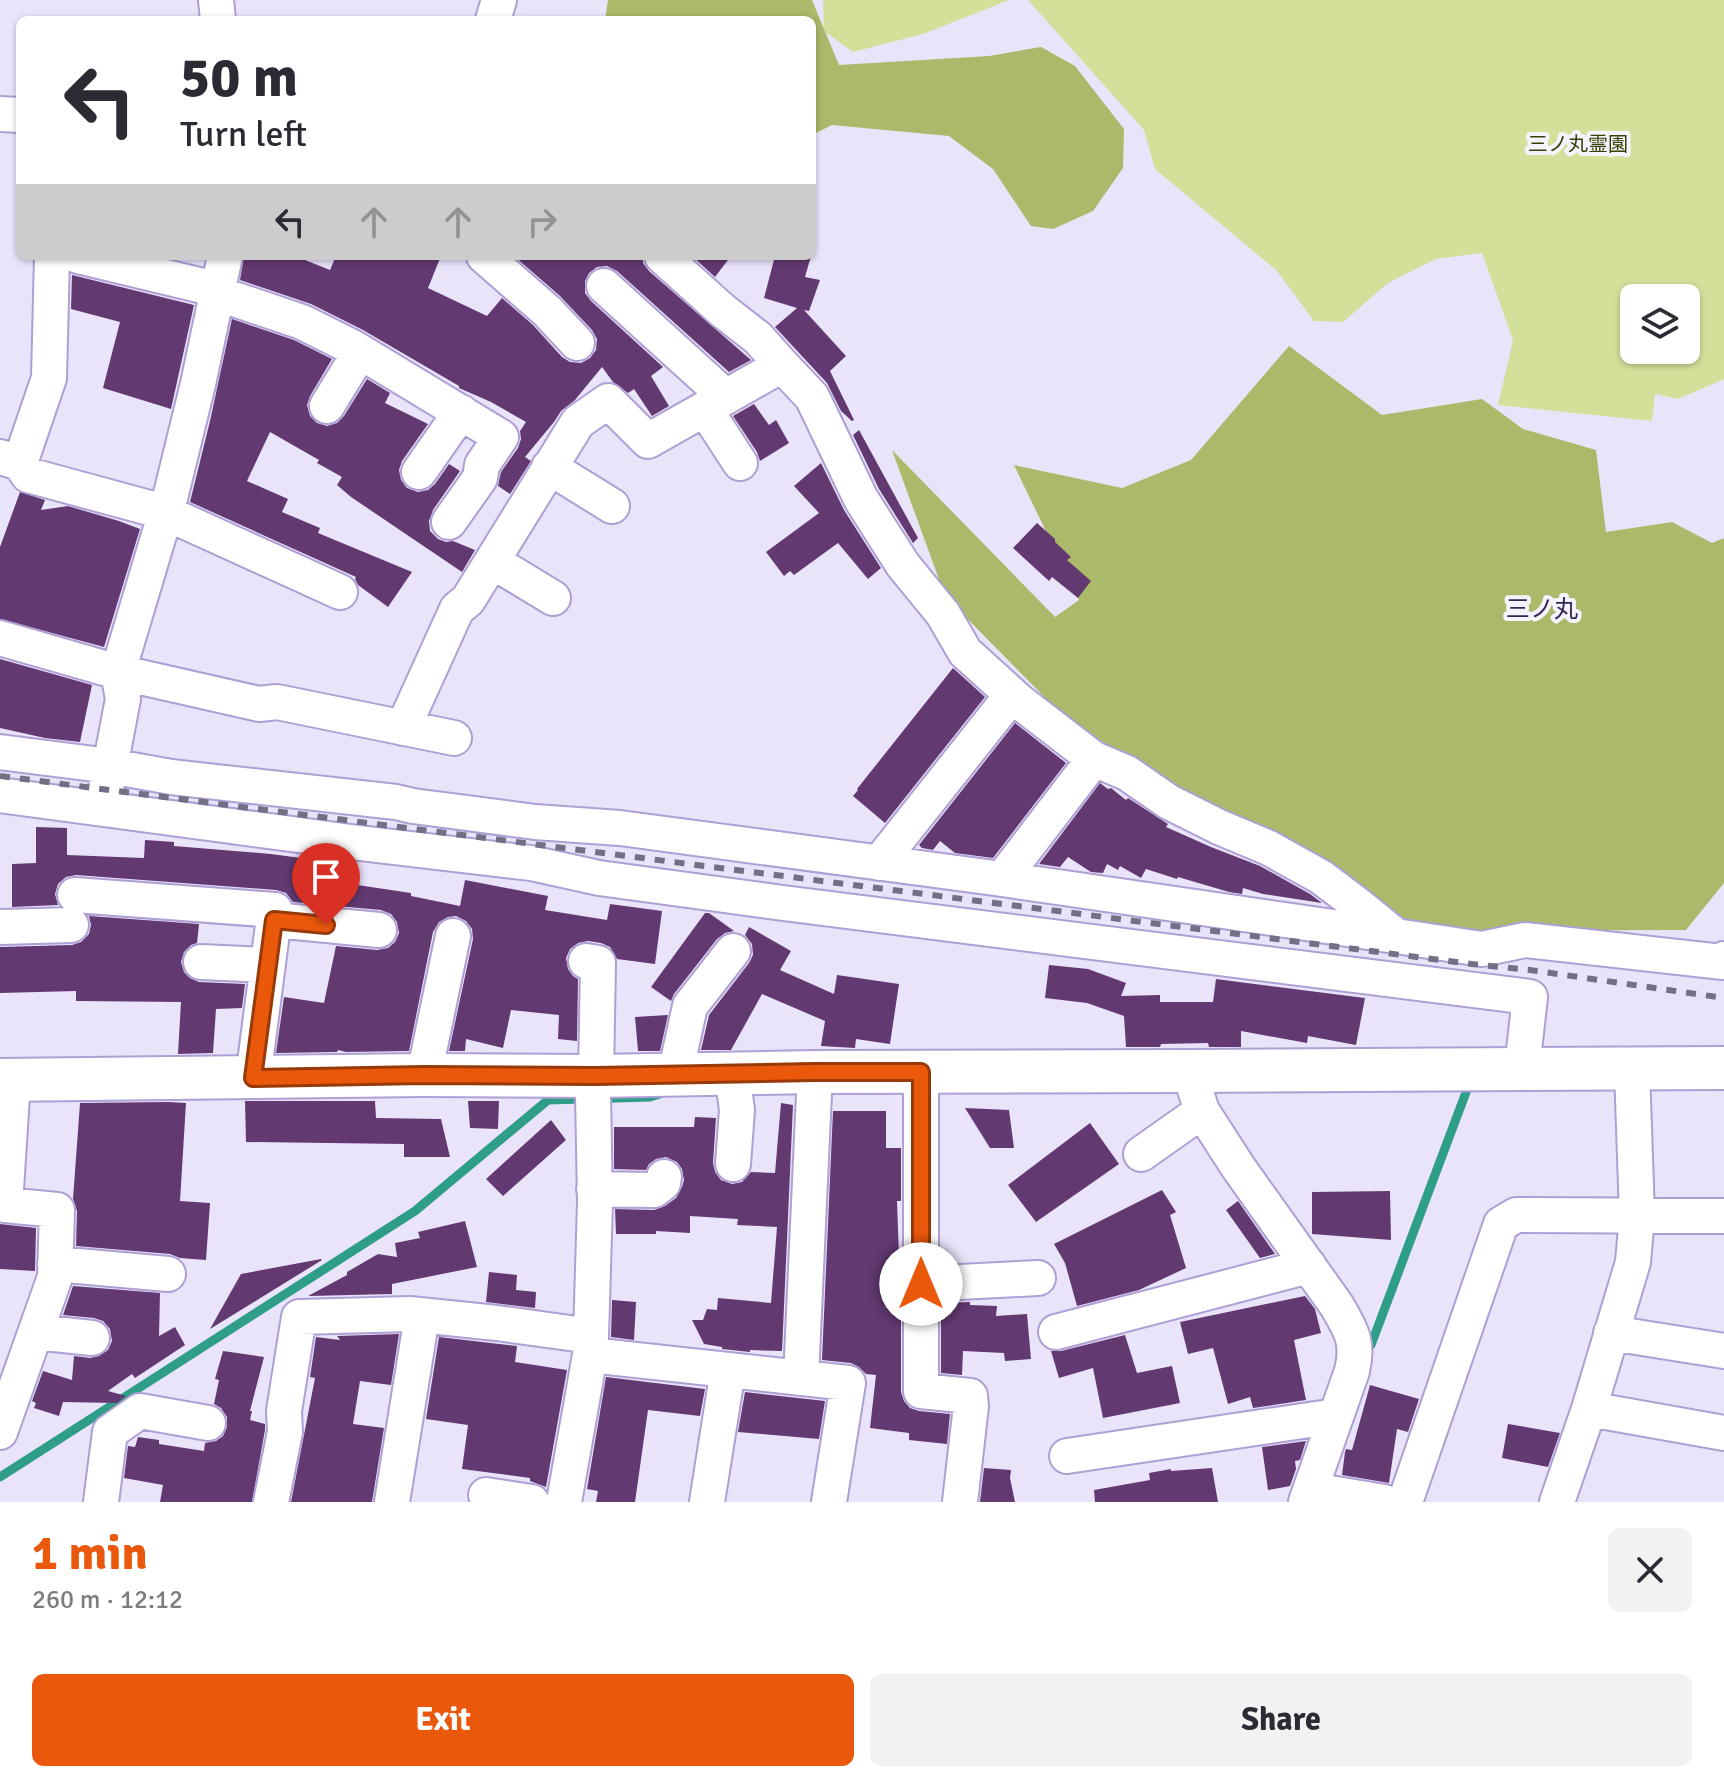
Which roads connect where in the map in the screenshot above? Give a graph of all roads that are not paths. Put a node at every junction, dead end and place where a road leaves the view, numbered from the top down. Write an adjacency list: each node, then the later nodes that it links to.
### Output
1 (52, 260): 14 (street)
2 (95, 260): 7 (street)
3 (224, 260): 7 (street)
4 (489, 260): 8 (street)
5 (666, 260): 10 (street)
6 (604, 286): 11 (street)
7 (218, 291): 9 (street); 19 (street)
8 (577, 343)
9 (360, 352): 12 (street); 13 (street)
10 (782, 365): 11 (street); 26 (street)
11 (715, 403): 15 (street); 16 (street)
12 (327, 406)
13 (461, 412): 17 (street); 20 (street)
14 (10, 460): 19 (street)
15 (740, 463)
16 (549, 467): 18 (street); 21 (street)
17 (419, 472)
18 (612, 506)
19 (164, 512): 22 (street); 25 (street)
20 (449, 522)
21 (492, 561): 23 (street); 27 (street)
22 (340, 592)
23 (553, 598)
24 (0, 638): 25 (street)
25 (118, 672): 27 (street); 31 (street)
26 (1012, 695): 30 (street); 34 (street)
27 (403, 728): 28 (street)
28 (454, 738)
29 (0, 752): 31 (street)
30 (1094, 759): 35 (street); 40 (street)
31 (110, 766): 33 (street); 34 (street)
32 (0, 795): 33 (street)
33 (102, 809): 46 (street)
34 (879, 863): 35 (street)
35 (1002, 879): 40 (street)
36 (274, 920): 37 (street); 38 (street); 45 (street)
37 (0, 927)
38 (379, 930)
39 (453, 936): 53 (street)
40 (1396, 936): 42 (street)
41 (733, 951): 54 (street)
42 (1724, 959)
43 (586, 961): 57 (street)
44 (201, 962): 45 (street)
45 (268, 965): 55 (street)
46 (1522, 1068): 48 (street); 49 (street)
47 (1724, 1068): 48 (street)
48 (1632, 1069): 64 (street)
49 (1189, 1071): 51 (street); 58 (street)
50 (815, 1072): 51 (street); 52 (street); 79 (street)
51 (921, 1072): 70 (street)
52 (732, 1073): 54 (street); 60 (street)
53 (424, 1075): 55 (street); 57 (street)
54 (675, 1075): 57 (street)
55 (253, 1078): 56 (street)
56 (6, 1080): 63 (street)
57 (594, 1093): 62 (street)
58 (1202, 1111): 59 (street); 67 (street)
59 (1141, 1154)
60 (733, 1164)
61 (664, 1177): 62 (street)
62 (594, 1189): 76 (street)
63 (2, 1205): 66 (street)
64 (1637, 1216): 65 (street); 74 (street); 97 (street)
65 (1724, 1216)
66 (55, 1264): 68 (street); 72 (street)
67 (1309, 1266): 73 (street); 81 (street)
68 (168, 1274)
69 (1038, 1278): 70 (street)
70 (921, 1284): 95 (street)
71 (422, 1316): 76 (street); 89 (street); 90 (street)
72 (36, 1332): 75 (street); 83 (street)
73 (1056, 1332)
74 (1611, 1333): 77 (street); 80 (street)
75 (92, 1338)
76 (591, 1346): 78 (street); 92 (street)
77 (1724, 1351)
78 (728, 1370): 79 (street); 93 (street)
79 (801, 1378): 94 (street)
80 (1589, 1409): 84 (street); 98 (street)
81 (1336, 1416): 85 (street); 86 (street)
82 (208, 1423): 88 (street)
83 (0, 1432)
84 (1724, 1433)
85 (1067, 1456)
86 (1317, 1492): 96 (street)
87 (486, 1495): 91 (street)
88 (101, 1502)
89 (271, 1502)
90 (392, 1502)
91 (532, 1502)
92 (564, 1502)
93 (707, 1502)
94 (829, 1502)
95 (960, 1502)
96 (1384, 1502)
97 (1405, 1502)
98 (1557, 1502)

